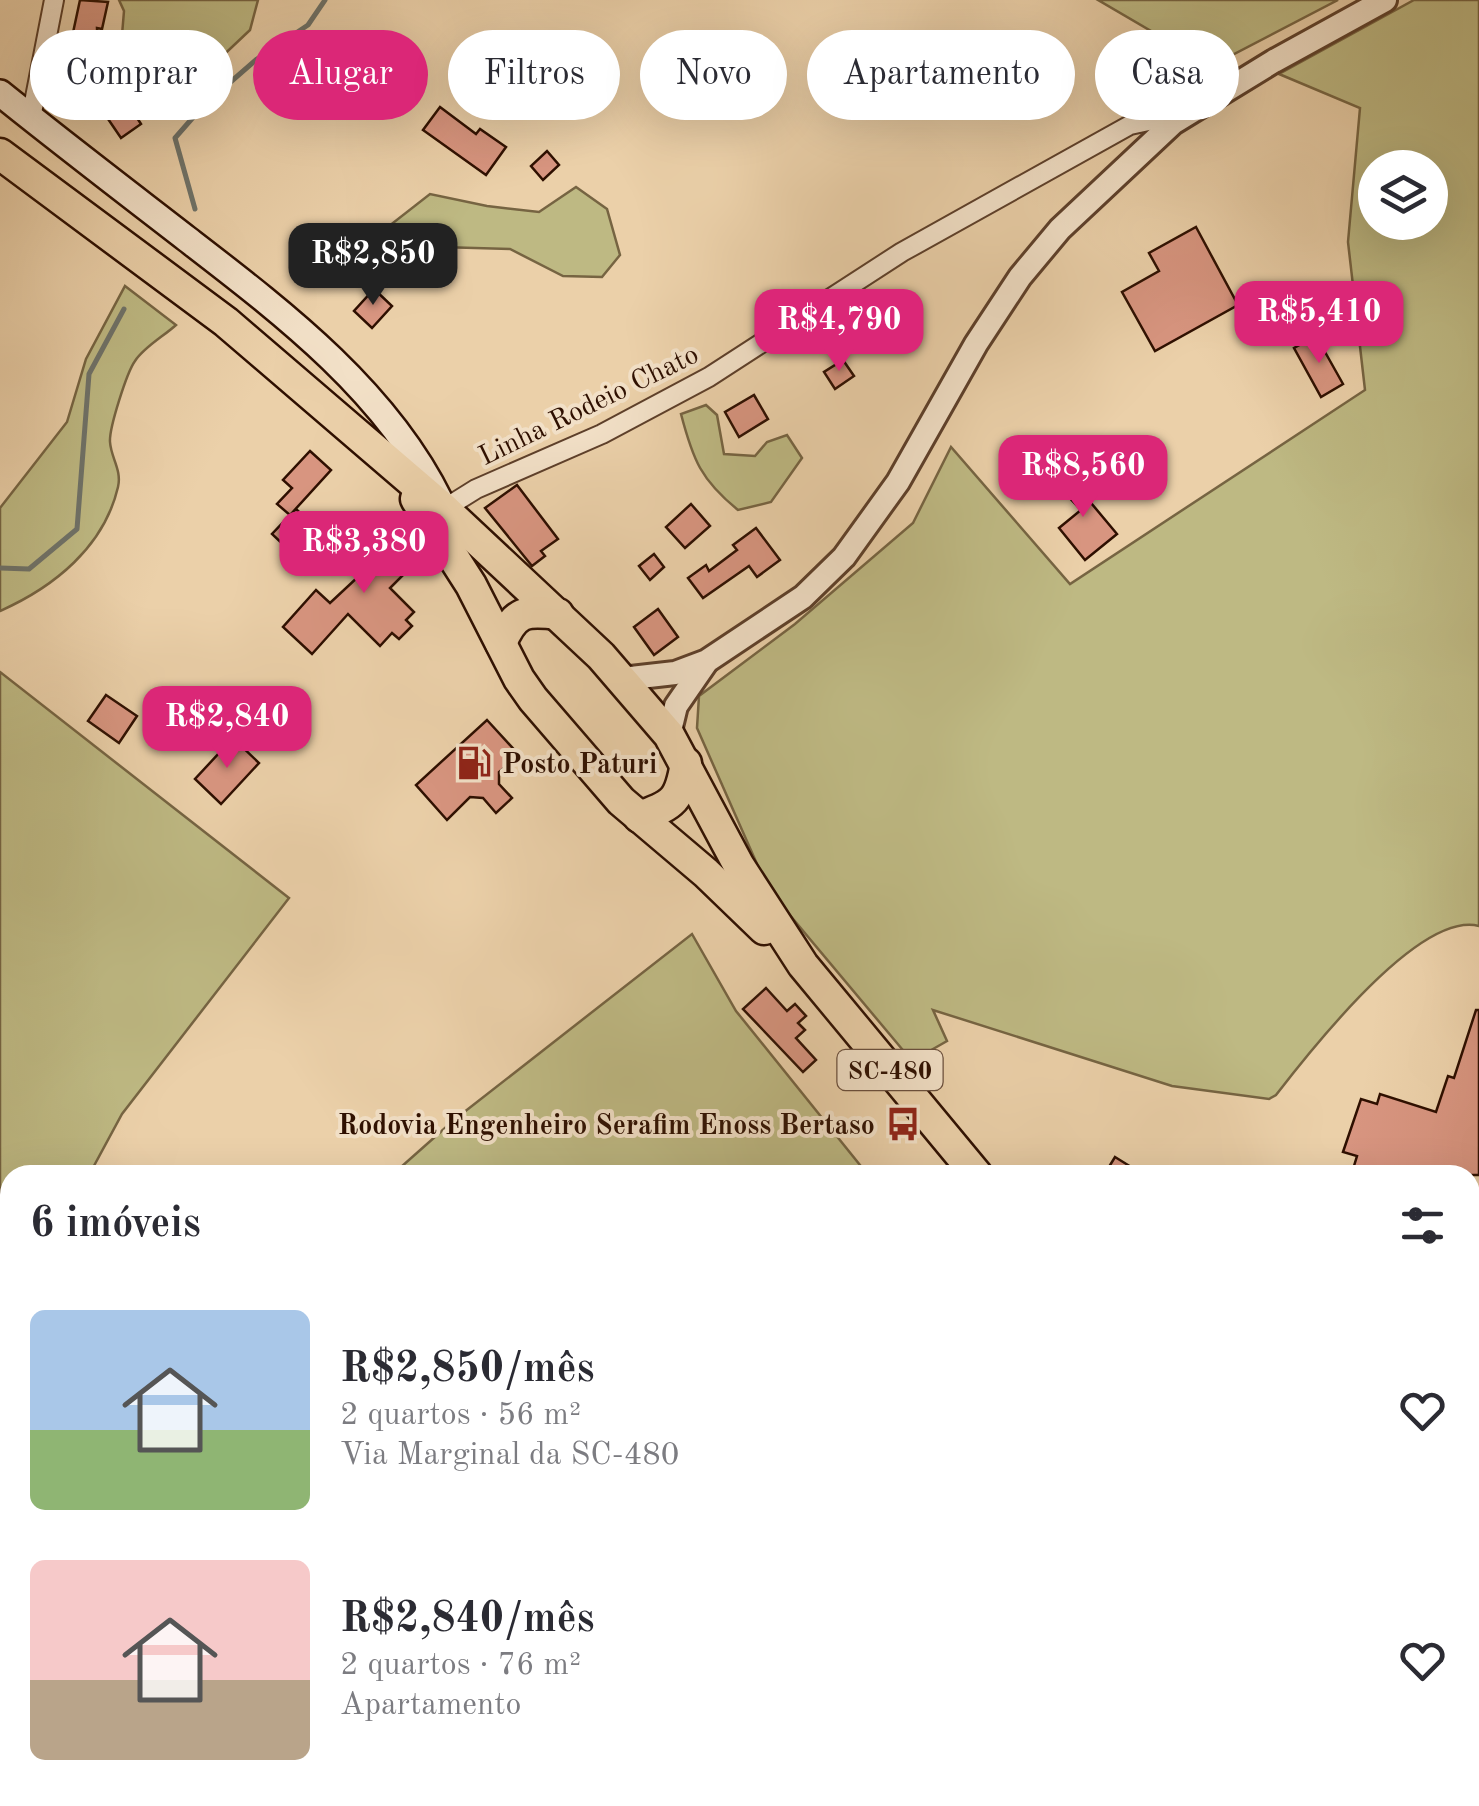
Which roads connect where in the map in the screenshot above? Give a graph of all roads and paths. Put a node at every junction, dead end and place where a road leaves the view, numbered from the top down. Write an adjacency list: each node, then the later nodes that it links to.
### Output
1 (54, 0): 3 (street)
2 (1385, 0): 7 (street)
3 (48, 30)
4 (0, 93): 5 (main road)
5 (30, 118)
6 (33, 120): 10 (main road)
7 (1173, 123): 10 (street, Linha Rodeio Chato); 13 (street)
8 (0, 154): 9 (highway, SC-480)
9 (400, 474): 10 (highway, SC-480); 12 (highway, SC-480)
10 (444, 509): 11 (highway, SC-480)
11 (558, 614): 12 (highway); 14 (highway, SC-480)
12 (501, 643): 17 (highway, SC-480)
13 (707, 661): 14 (street); 15 (street)
14 (622, 679): 15 (highway, SC-480)
15 (668, 735): 16 (highway, SC-480)
16 (686, 764): 17 (highway); 18 (highway, SC-480)
17 (640, 817): 18 (highway, SC-480)
18 (803, 965): 19 (highway, SC-480)
19 (969, 1165)

